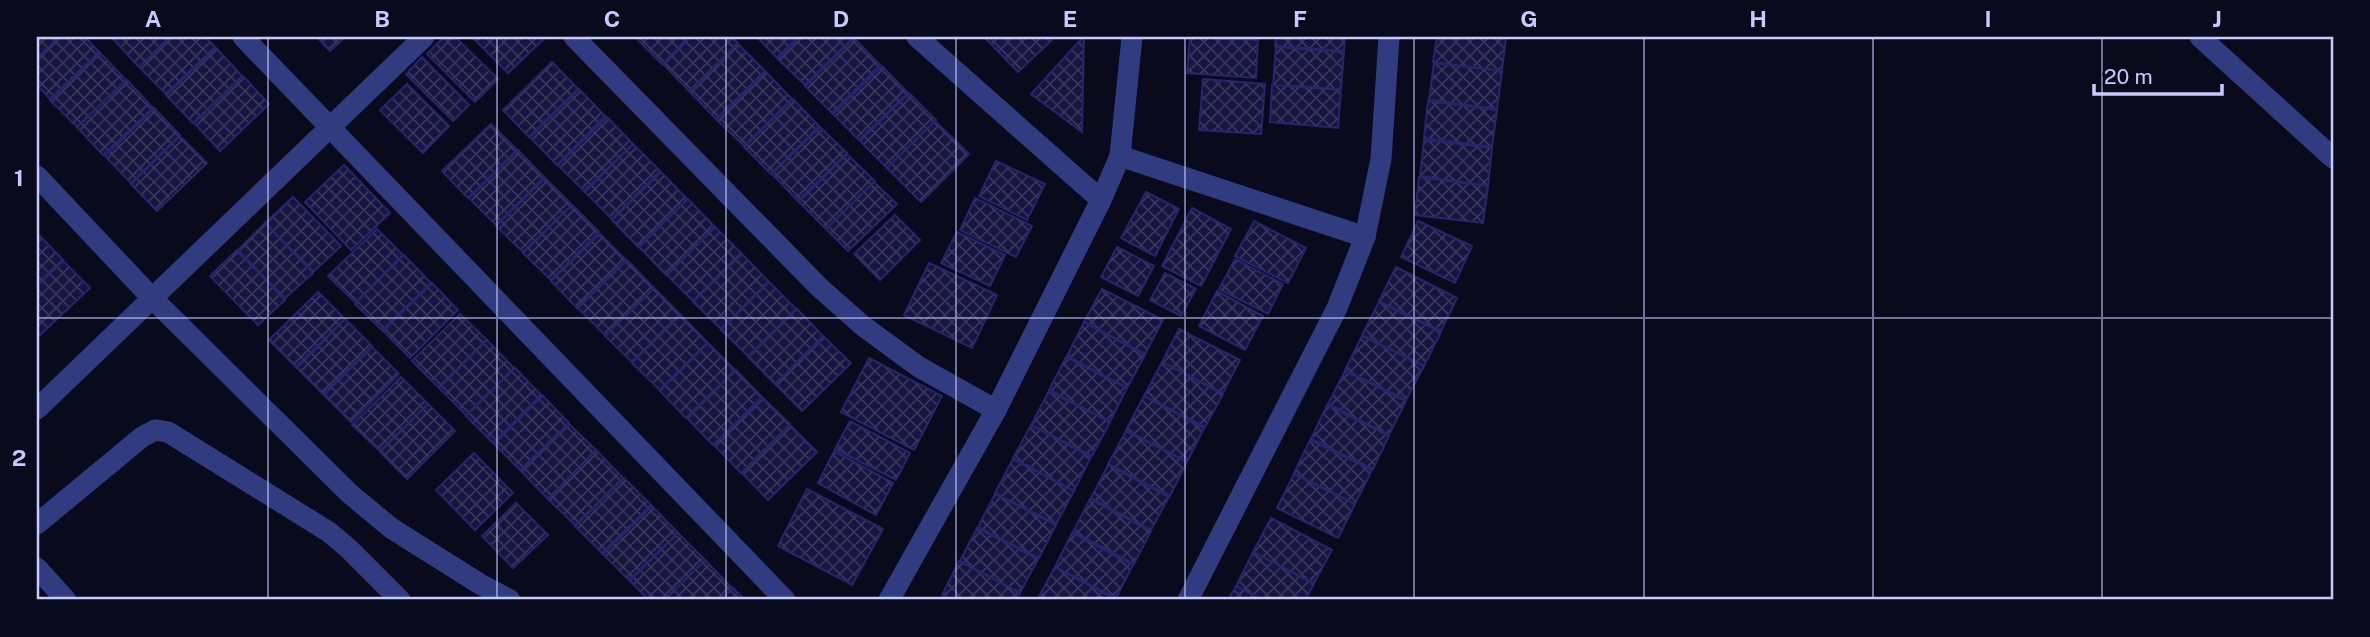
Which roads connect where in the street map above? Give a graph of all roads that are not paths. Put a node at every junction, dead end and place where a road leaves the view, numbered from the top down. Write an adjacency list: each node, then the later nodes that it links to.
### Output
1 (243, 37): 8 (street)
2 (424, 37): 8 (street)
3 (574, 37): 16 (street)
4 (917, 37): 12 (street)
5 (1132, 37): 9 (street)
6 (1389, 37): 13 (street)
7 (2200, 37): 10 (street)
8 (329, 127): 14 (street); 22 (street)
9 (1120, 156): 12 (street); 13 (street)
10 (2333, 158)
11 (37, 176): 14 (street)
12 (1101, 200): 16 (street)
13 (1365, 237): 24 (street)
14 (152, 298): 15 (street); 21 (street)
15 (37, 409)
16 (996, 410): 23 (street)
17 (37, 524): 20 (street)
18 (37, 568): 19 (street)
19 (66, 600)
20 (400, 600)
21 (510, 600)
22 (785, 600)
23 (890, 600)
24 (1188, 600)

